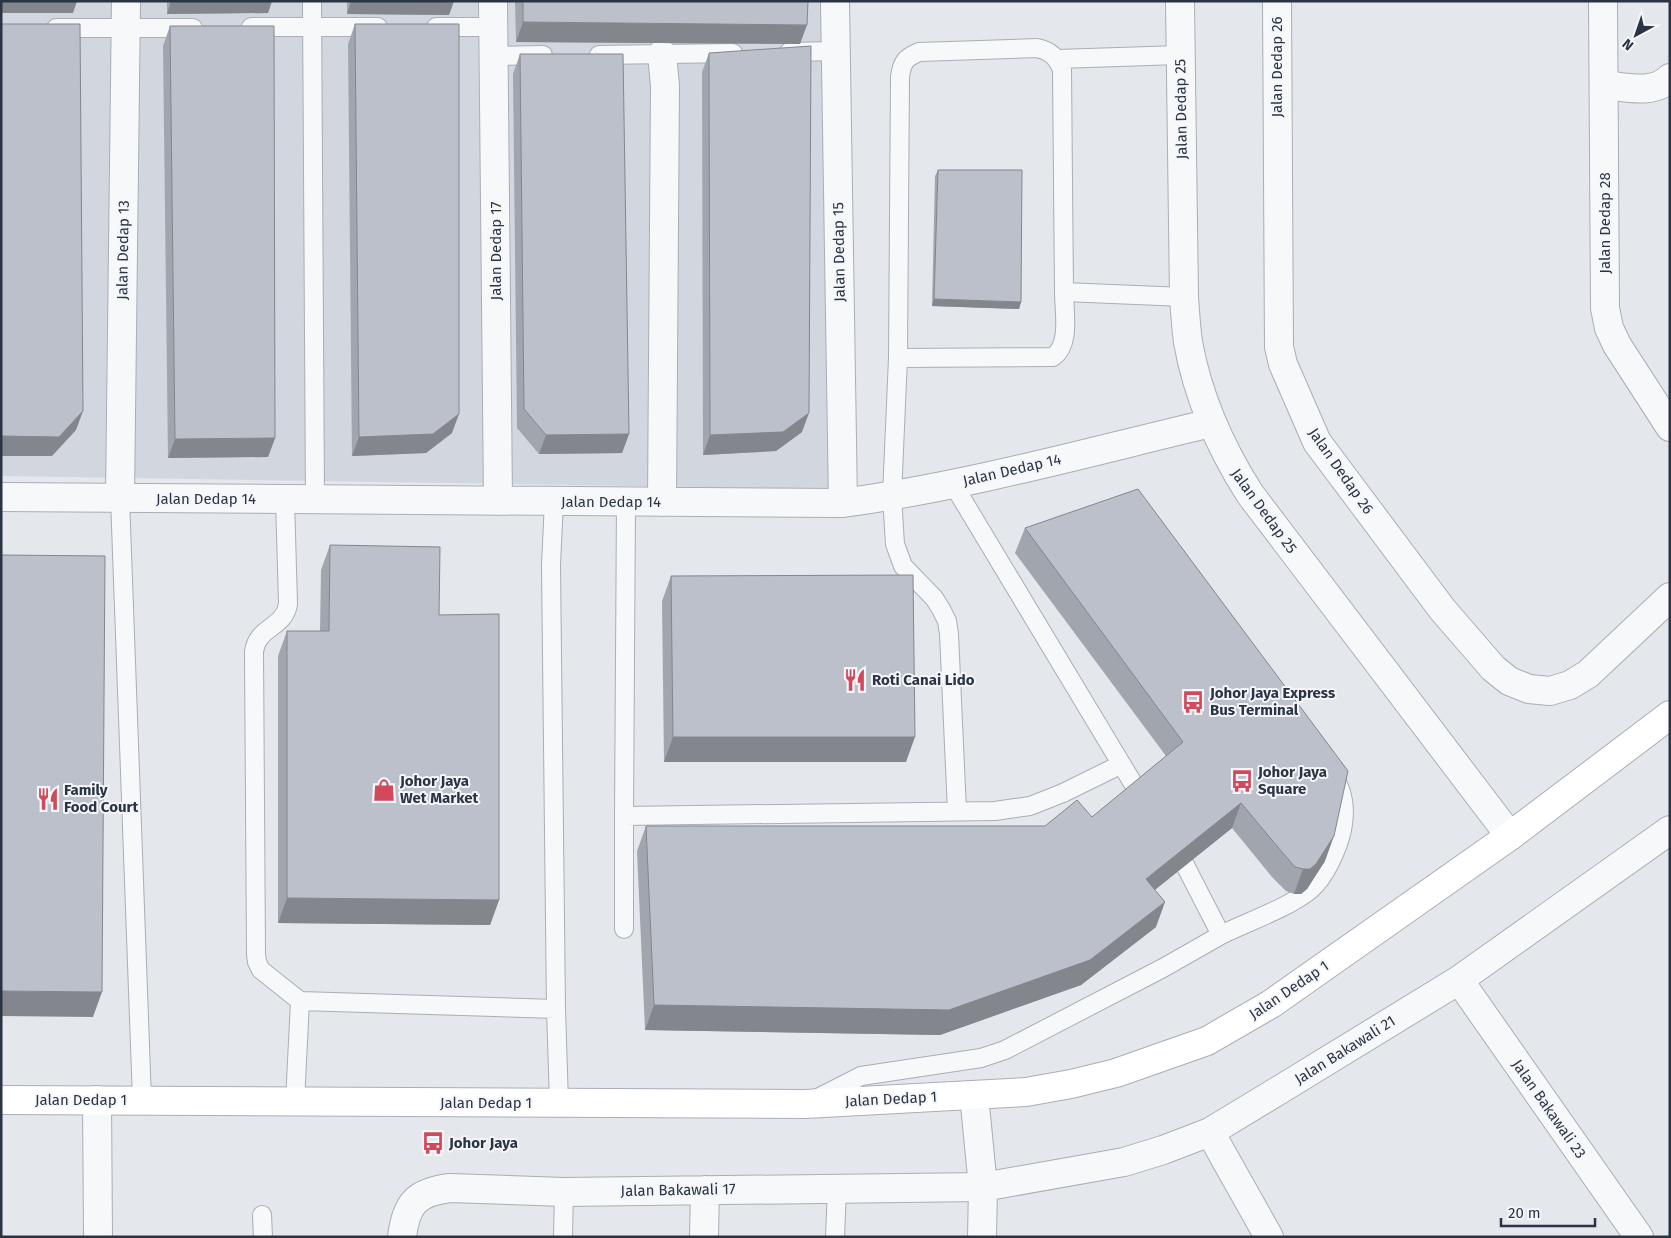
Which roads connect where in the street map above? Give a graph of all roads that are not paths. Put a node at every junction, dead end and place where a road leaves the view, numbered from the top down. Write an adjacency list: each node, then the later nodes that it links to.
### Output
1 (312, 1): 8 (lane)
2 (835, 1): 14 (street, Jalan Dedap 15)
3 (1180, 1): 18 (street, Jalan Dedap 25)
4 (1277, 1): 41 (street, Jalan Dedap 26)
5 (1604, 1): 24 (street, Jalan Dedap 28)
6 (126, 14): 11 (lane); 12 (lane); 33 (street, Jalan Dedap 13)
7 (493, 14): 10 (lane); 21 (street, Jalan Dedap 17)
8 (312, 27): 9 (lane); 13 (lane); 35 (lane)
9 (398, 27)
10 (417, 27)
11 (40, 28)
12 (214, 28)
13 (234, 28)
14 (836, 51): 16 (lane); 40 (street, Jalan Dedap 15)
15 (749, 52): 17 (lane)
16 (768, 52)
17 (662, 54): 20 (lane); 39 (street)
18 (1180, 54): 22 (lane); 26 (street, Jalan Dedap 25)
19 (564, 55): 21 (lane)
20 (583, 55)
21 (494, 56): 36 (street, Jalan Dedap 17)
22 (1057, 59): 25 (lane); 27 (lane)
23 (1670, 78): 24 (street)
24 (1604, 85): 28 (street, Jalan Dedap 28)
25 (1064, 292): 26 (lane); 27 (lane)
26 (1184, 296): 29 (street, Jalan Dedap 25)
27 (898, 358): 31 (lane)
28 (1667, 416)
29 (1211, 423): 30 (street, Jalan Dedap 14); 49 (street, Jalan Dedap 25)
30 (953, 484): 31 (street, Jalan Dedap 14); 44 (lane)
31 (892, 496): 40 (street, Jalan Dedap 14); 46 (lane)
32 (1, 497): 33 (street, Jalan Dedap 14)
33 (120, 498): 34 (street, Jalan Dedap 14); 59 (lane)
34 (284, 499): 35 (street, Jalan Dedap 14); 54 (lane)
35 (314, 499): 36 (street, Jalan Dedap 14)
36 (498, 501): 37 (street, Jalan Dedap 14)
37 (554, 501): 38 (street, Jalan Dedap 14); 55 (lane)
38 (626, 502): 39 (street, Jalan Dedap 14); 47 (lane)
39 (662, 502): 40 (street, Jalan Dedap 14)
40 (843, 503)
41 (1670, 597)
42 (1670, 715): 49 (main road, Jalan Dedap 1)
43 (1323, 763): 52 (lane)
44 (1120, 765): 45 (lane); 46 (lane)
45 (1140, 796)
46 (958, 811): 47 (lane)
47 (624, 816): 51 (lane)
48 (1670, 830): 53 (street, Jalan Bakawali 21)
49 (1510, 836): 56 (main road, Jalan Dedap 1)
50 (1185, 865): 52 (lane)
51 (624, 929)
52 (1221, 935): 62 (lane)
53 (1459, 980): 63 (street, Jalan Bakawali 21); 77 (street, Jalan Bakawali 23)
54 (300, 1001): 55 (lane); 60 (lane)
55 (556, 1009): 61 (lane)
56 (974, 1095): 62 (main road, Jalan Dedap 1); 64 (street)
57 (1, 1100): 58 (main road, Jalan Dedap 1)
58 (97, 1100): 59 (main road, Jalan Dedap 1); 69 (street)
59 (142, 1100): 60 (main road, Jalan Dedap 1)
60 (295, 1102): 61 (main road, Jalan Dedap 1)
61 (559, 1103): 62 (main road, Jalan Dedap 1)
62 (805, 1104)
63 (1210, 1132): 64 (street, Jalan Bakawali 21); 76 (street)
64 (983, 1187): 65 (street, Jalan Bakawali 17); 75 (street)
65 (837, 1188): 66 (street, Jalan Bakawali 17); 74 (lane)
66 (705, 1190): 67 (street, Jalan Bakawali 17); 73 (street)
67 (564, 1192): 71 (street, Jalan Bakawali 17); 72 (lane)
68 (262, 1215): 70 (lane)
69 (98, 1237)
70 (263, 1237)
71 (402, 1237)
72 (563, 1237)
73 (704, 1237)
74 (835, 1237)
75 (982, 1237)
76 (1269, 1237)
77 (1639, 1237)

